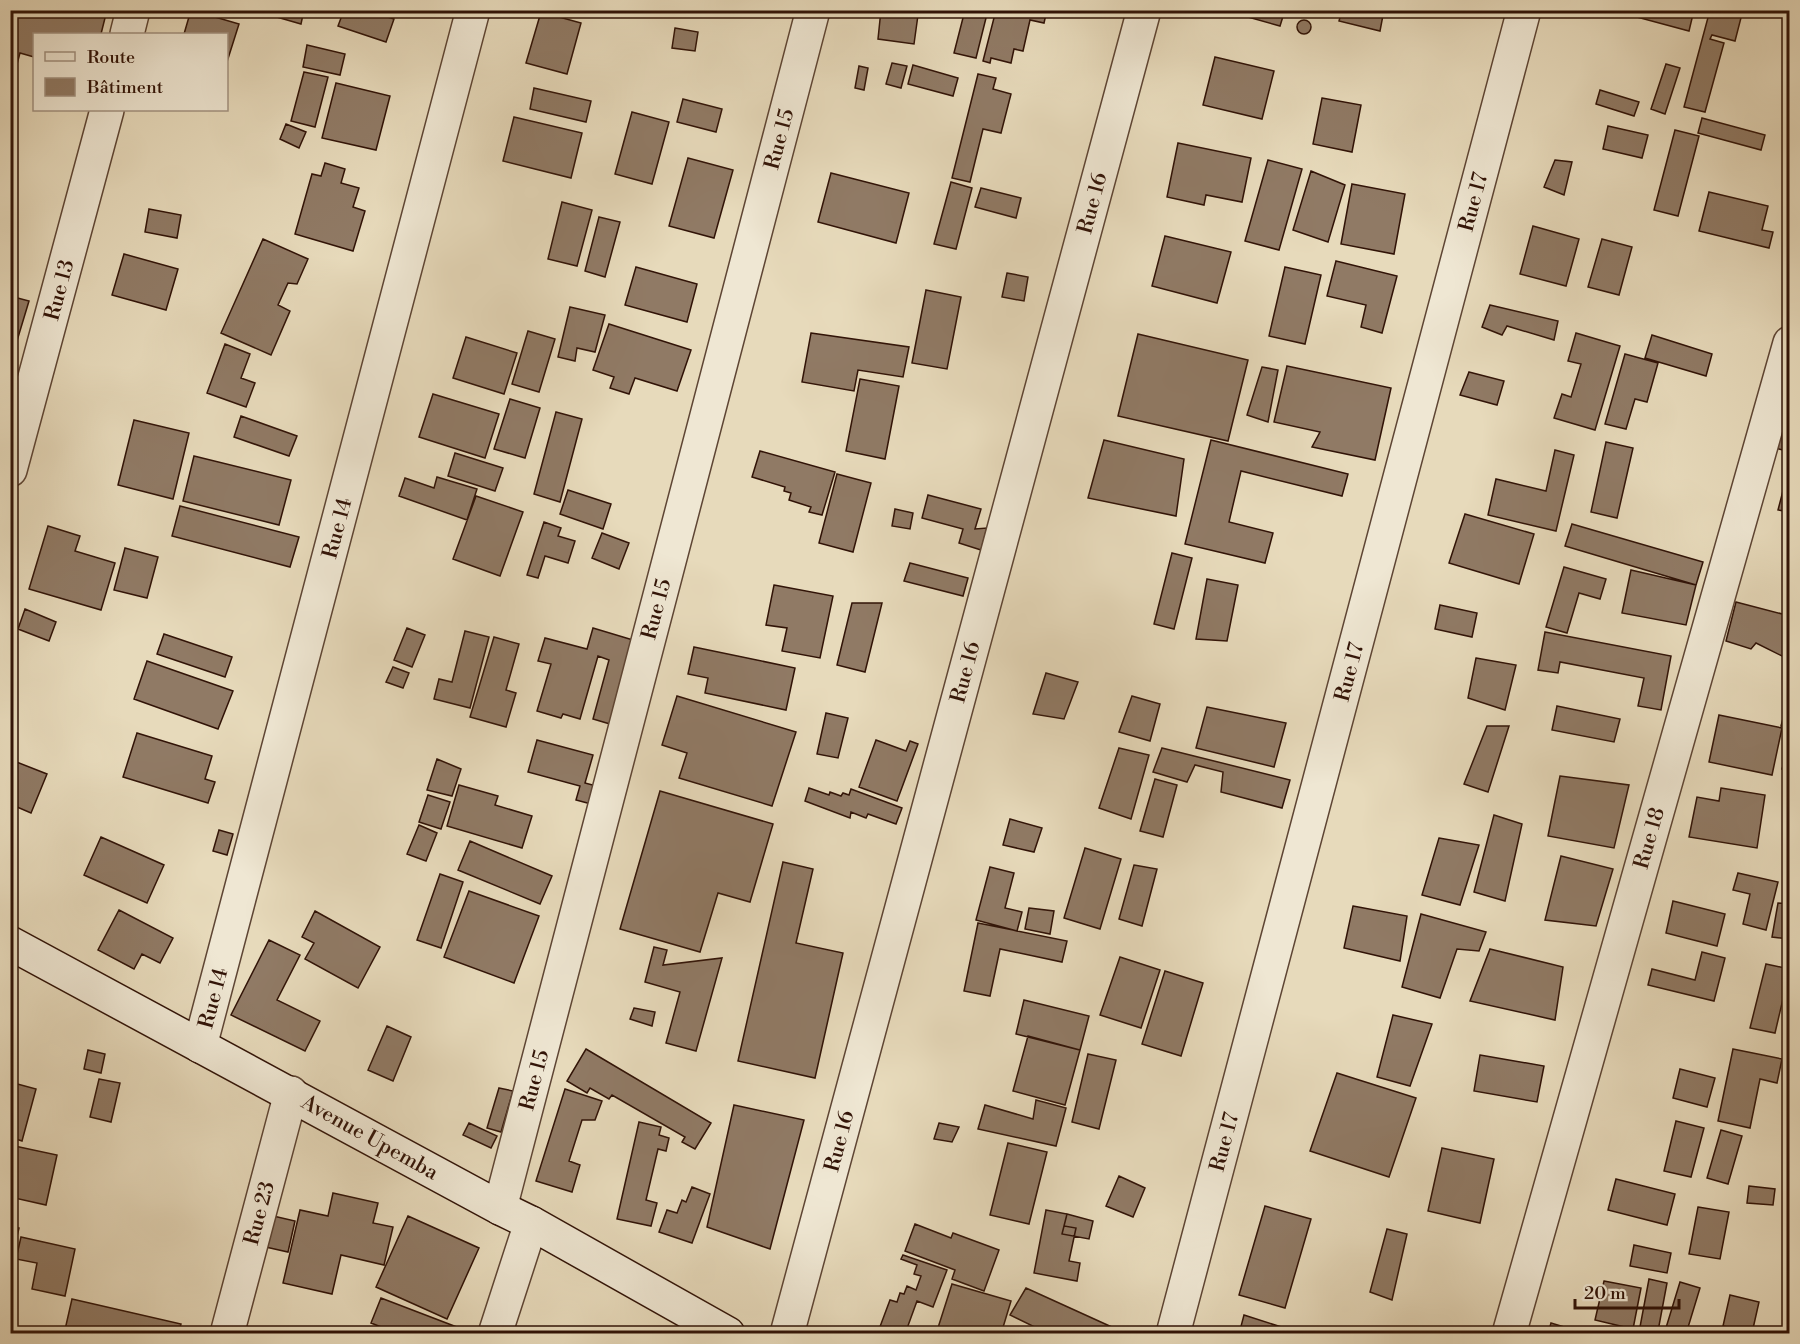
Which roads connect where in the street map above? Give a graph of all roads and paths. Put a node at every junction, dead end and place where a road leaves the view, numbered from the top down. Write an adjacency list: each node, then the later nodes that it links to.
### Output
1 (133, 10): 6 (street)
2 (473, 10): 11 (street, Rue 14)
3 (813, 10): 13 (street, Rue 15)
4 (1144, 10): 18 (street, Rue 16)
5 (1524, 10): 19 (street, Rue 17)
6 (127, 33)
7 (107, 111): 9 (street, Rue 13)
8 (1790, 343): 20 (street, Rue 18)
9 (10, 470)
10 (10, 943): 11 (street, Avenue Upemba)
11 (200, 1046): 12 (street, Avenue Upemba)
12 (291, 1093): 13 (street, Avenue Upemba); 15 (street, Rue 23)
13 (500, 1208): 14 (street, Avenue Upemba)
14 (531, 1223): 16 (street); 17 (street, Avenue Upemba)
15 (227, 1334)
16 (495, 1334)
17 (728, 1334)
18 (787, 1334)
19 (1173, 1334)
20 (1509, 1334)

